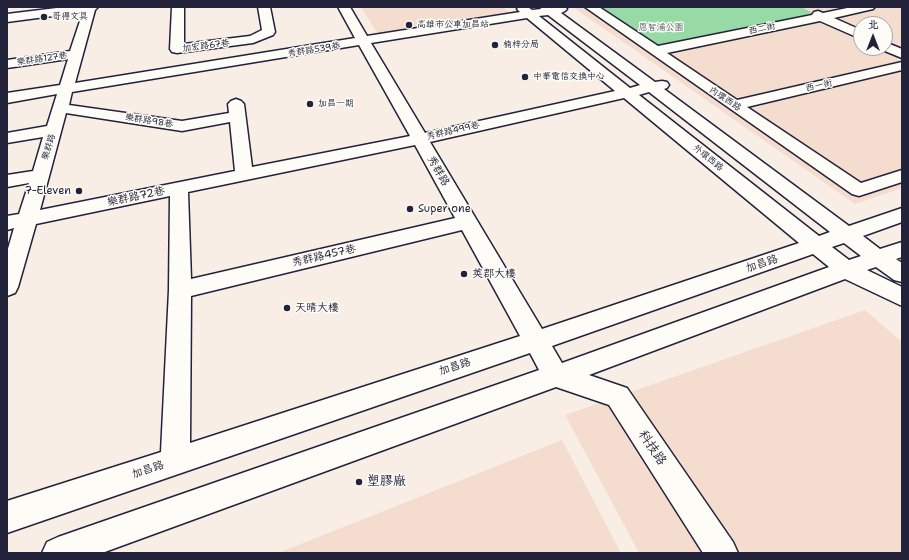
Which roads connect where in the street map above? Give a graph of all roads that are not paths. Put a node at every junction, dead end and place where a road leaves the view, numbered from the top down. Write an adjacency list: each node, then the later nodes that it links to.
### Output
1 (91, 7): 9 (street); 16 (street, 樂群路)
2 (178, 7): 3 (street, 加宏路67巷)
3 (264, 7)
4 (344, 7): 13 (street, 秀群路)
5 (591, 7): 15 (street, 內環西路)
6 (800, 7): 10 (street)
7 (869, 7): 10 (street, 西二街)
8 (543, 9): 13 (street, 秀群路539巷); 19 (street, 外環西路); 19 (street, 外環西路)
9 (32, 11): 11 (street)
10 (822, 17): 12 (street); 15 (street, 西二街)
11 (7, 18)
12 (853, 31)
13 (364, 42): 20 (street, 秀群路539巷); 26 (street, 秀群路)
14 (22, 49): 17 (street)
15 (655, 51): 22 (street, 內環西路)
16 (76, 54): 17 (street, 樂群路127巷); 20 (street, 樂群路)
17 (12, 63)
18 (902, 66): 22 (street, 西一街)
19 (646, 88): 26 (street, 秀群路499巷); 36 (street, 外環西路); 36 (street, 外環西路)
20 (66, 89): 21 (street, 秀群路539巷); 23 (street, 樂群路)
21 (7, 98)
22 (735, 105): 29 (street, 內環西路)
23 (60, 108): 24 (street, 樂群路); 28 (street, 樂群路98巷)
24 (54, 130): 25 (street); 27 (street, 樂群路)
25 (7, 138)
26 (419, 138): 28 (street, 秀群路499巷); 34 (street, 秀群路)
27 (40, 175): 30 (street); 33 (street, 樂群路)
28 (244, 175): 31 (street, 樂群路72巷)
29 (902, 176)
30 (7, 181)
31 (179, 188): 33 (street, 樂群路72巷); 40 (street)
32 (902, 215): 36 (street, 加昌路)
33 (27, 219): 35 (street, 樂群路72巷); 39 (street, 樂群路)
34 (467, 222): 40 (street, 秀群路457巷); 42 (street, 秀群路)
35 (7, 223)
36 (839, 237): 37 (street, 外環西路); 37 (street, 外環西路); 42 (street, 加昌路)
37 (881, 260): 38 (street, 外環西路); 41 (street, 外環西路); 43 (street)
38 (902, 274)
39 (7, 287)
40 (180, 290): 44 (street)
41 (902, 297)
42 (536, 341): 43 (street, 秀群路); 44 (street, 加昌路)
43 (556, 376): 46 (street); 47 (street, 科技路)
44 (175, 461): 45 (street, 加昌路)
45 (7, 517)
46 (58, 553)
47 (722, 553)

